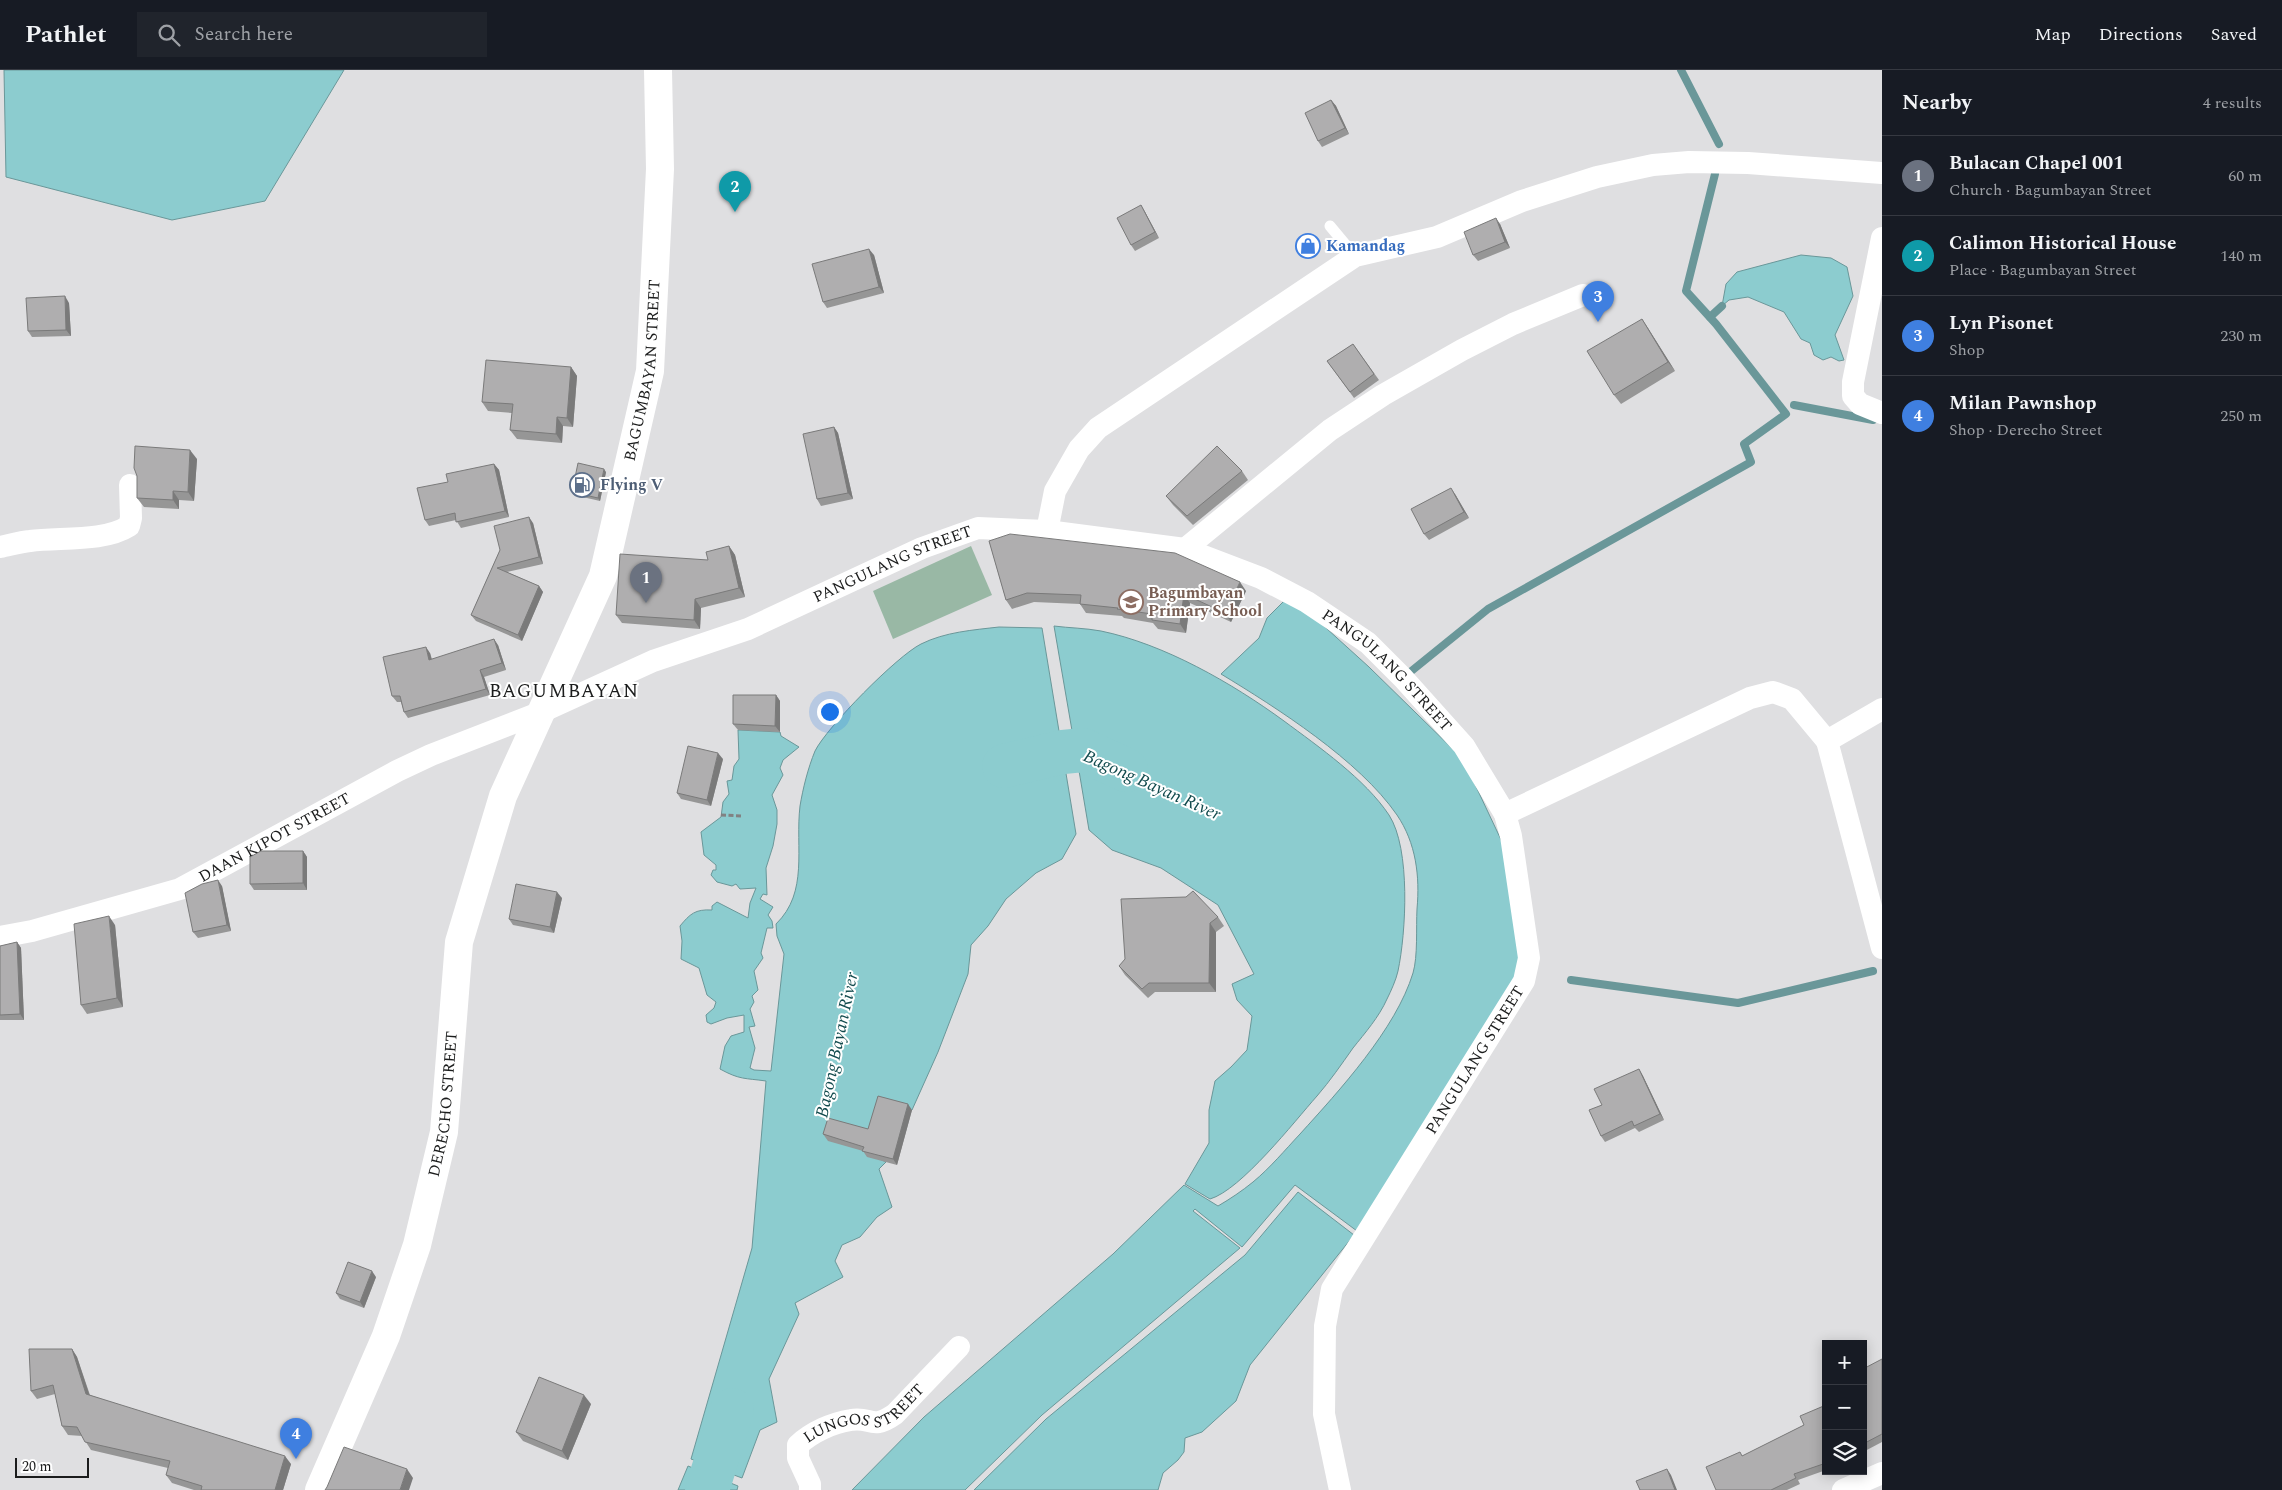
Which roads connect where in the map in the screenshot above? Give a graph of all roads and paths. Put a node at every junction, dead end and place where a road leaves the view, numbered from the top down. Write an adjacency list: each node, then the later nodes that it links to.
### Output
1 (658, 70): 13 (main road, BAGUMBAYAN STREET)
2 (1882, 173): 5 (street)
3 (1330, 226): 5 (lane)
4 (1882, 238): 7 (street)
5 (1356, 256): 9 (street)
6 (1583, 295): 11 (street)
7 (1882, 413)
8 (130, 485): 10 (street)
9 (1047, 531): 11 (street, PANGULANG STREET); 13 (street, PANGULANG STREET)
10 (0, 547)
11 (1185, 549): 15 (street, PANGULANG STREET)
12 (1882, 709): 14 (street)
13 (539, 713): 18 (street, DAAN KIPOT STREET); 22 (main road, DERECHO STREET)
14 (1827, 741): 15 (street); 19 (street)
15 (1505, 814): 24 (street, PANGULANG STREET)
16 (721, 815): 17 (path)
17 (742, 816)
18 (0, 937)
19 (1882, 948)
20 (960, 1347): 23 (street, LUNGOS STREET)
21 (1882, 1473): 25 (street)
22 (319, 1490)
23 (810, 1490)
24 (1340, 1490)
25 (1843, 1490)

